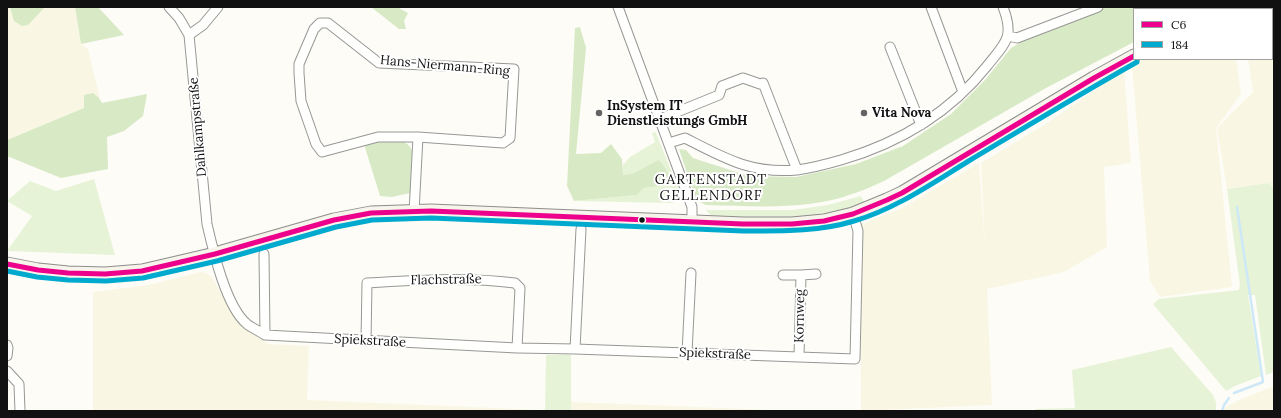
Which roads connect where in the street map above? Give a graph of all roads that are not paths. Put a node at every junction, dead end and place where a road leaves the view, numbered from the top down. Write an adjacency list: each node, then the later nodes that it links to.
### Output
1 (169, 7): 7 (street, Dahlkampstraße)
2 (218, 7): 7 (street)
3 (618, 7): 12 (street)
4 (931, 7): 11 (street)
5 (1003, 7): 8 (street)
6 (1098, 7): 8 (street)
7 (189, 35): 21 (street, Dahlkampstraße)
8 (1008, 36): 11 (street)
9 (890, 47): 13 (street)
10 (1133, 57): 18 (main road)
11 (963, 92): 13 (street)
12 (660, 118): 15 (street); 16 (street)
13 (921, 125): 16 (street)
14 (418, 137): 14 (street, Hans-Niermann-Ring); 17 (street)
15 (669, 143): 16 (street); 19 (street)
16 (797, 170)
17 (414, 212): 19 (main road); 21 (main road)
18 (853, 214): 19 (main road); 35 (street, Spiekstraße)
19 (692, 222)
20 (581, 229): 32 (street)
21 (214, 254): 23 (main road); 28 (street, Spiekstraße)
22 (264, 254): 28 (street)
23 (7, 264)
24 (690, 273): 33 (street)
25 (816, 274): 27 (street, Kornweg)
26 (783, 275): 27 (street, Kornweg)
27 (801, 275): 35 (street, Kornweg)
28 (265, 335): 29 (street, Spiekstraße)
29 (366, 341): 31 (street, Spiekstraße); 31 (street, Flachstraße)
30 (7, 345): 34 (street)
31 (517, 348): 32 (street, Spiekstraße)
32 (575, 349): 33 (street, Spiekstraße)
33 (687, 352): 35 (street, Spiekstraße)
34 (7, 356)
35 (799, 357)
36 (7, 370): 37 (street)
37 (20, 411)

